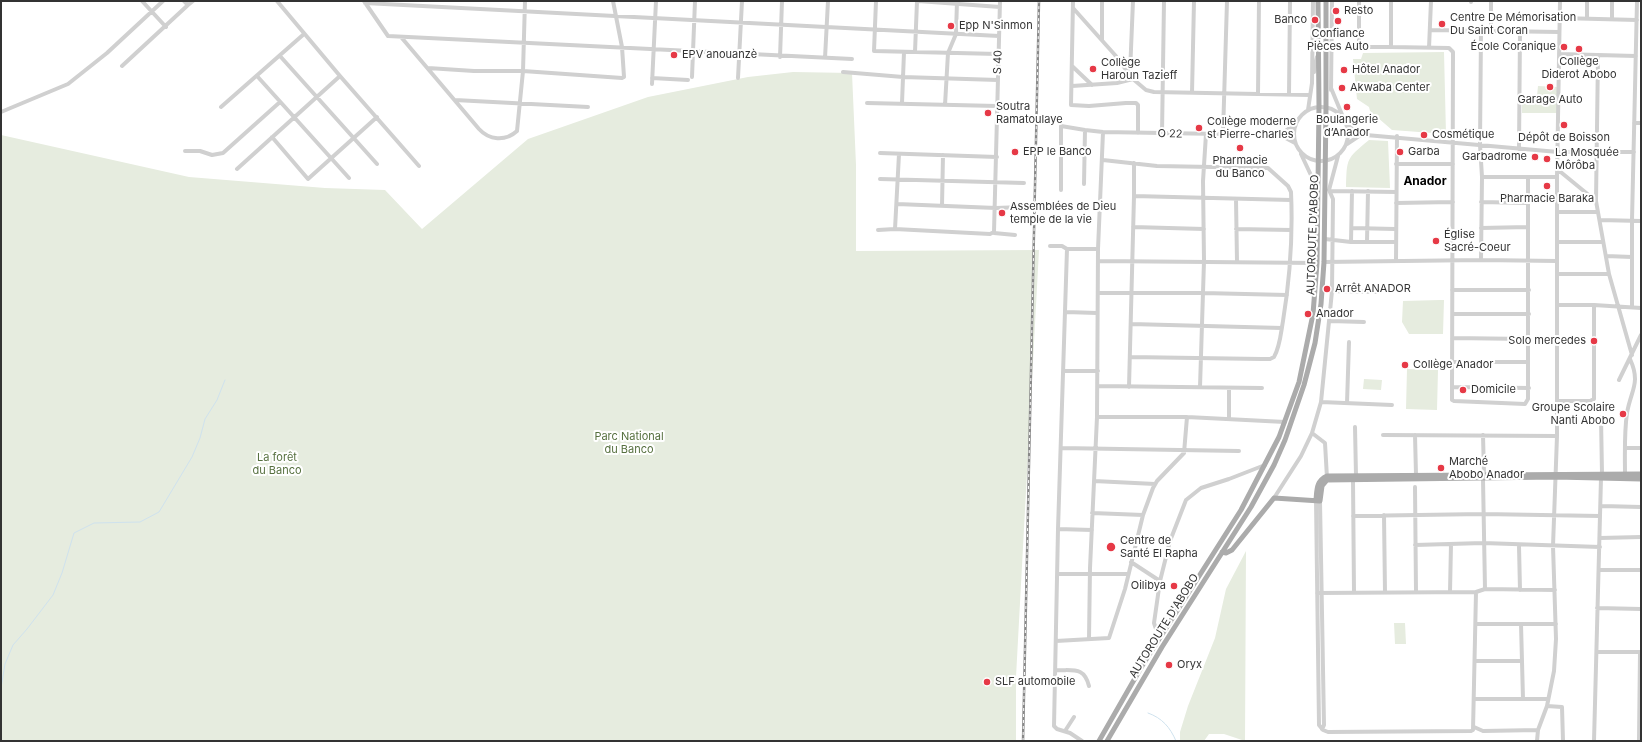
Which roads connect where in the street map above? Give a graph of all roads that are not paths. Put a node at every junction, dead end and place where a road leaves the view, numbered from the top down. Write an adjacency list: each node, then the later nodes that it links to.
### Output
1 (142, 1): 43 (street)
2 (163, 1): 43 (street)
3 (184, 1): 39 (street)
4 (193, 1): 39 (street)
5 (277, 1): 63 (street)
6 (449, 1): 41 (street)
7 (525, 1): 44 (street)
8 (613, 1): 45 (street)
9 (656, 1): 47 (street)
10 (695, 1): 51 (street)
11 (742, 1): 52 (street)
12 (782, 1): 53 (street)
13 (828, 1): 55 (street)
14 (876, 1): 56 (street)
15 (918, 1): 38 (street); 60 (street)
16 (1000, 1): 40 (street, S 40)
17 (1073, 1): 42 (street)
18 (1102, 1): 67 (street)
19 (1133, 1): 94 (street)
20 (1164, 1): 110 (street)
21 (1194, 1): 111 (street)
22 (1227, 1): 112 (street)
23 (1259, 1): 113 (street)
24 (1290, 1): 114 (street)
25 (1313, 1): 106 (street)
26 (1318, 1): 78 (main road, AUTOROUTE D'ABOBO)
27 (1326, 1): 90 (main road, AUTOROUTE D'ABOBO)
28 (1332, 1): 109 (street)
29 (1359, 1): 70 (street)
30 (1391, 1): 70 (street)
31 (1431, 1): 57 (street)
32 (1491, 1): 59 (street)
33 (1560, 1): 46 (street)
34 (1587, 1): 48 (street)
35 (1612, 1): 49 (street)
36 (1636, 1): 50 (street)
37 (364, 2): 41 (street); 66 (street)
38 (957, 2): 40 (street); 64 (street)
39 (188, 6): 54 (street)
40 (1000, 6): 65 (street, S 40)
41 (449, 7): 44 (street)
42 (1073, 8): 67 (street); 89 (street)
43 (152, 12): 54 (street); 129 (street)
44 (524, 12): 45 (street); 68 (street)
45 (617, 17): 47 (street); 69 (street)
46 (1560, 18): 48 (street); 62 (street)
47 (655, 19): 51 (street); 73 (street)
48 (1587, 19): 49 (street)
49 (1612, 19): 50 (street)
50 (1637, 20): 71 (street)
51 (694, 21): 52 (street); 74 (street)
52 (740, 23): 53 (street); 79 (street)
53 (782, 24): 55 (street); 85 (street)
54 (166, 27): 88 (street)
55 (827, 27): 56 (street); 86 (street)
56 (875, 30): 60 (street); 75 (street)
57 (1430, 30): 58 (street); 72 (street)
58 (1482, 30): 59 (street); 150 (street)
59 (1490, 30): 61 (street)
60 (916, 32): 64 (street); 76 (street)
61 (1520, 32): 62 (street); 151 (street)
62 (1559, 32): 81 (street)
63 (304, 34): 83 (street); 96 (street)
64 (956, 34): 65 (street); 77 (street)
65 (999, 36): 80 (street, S 40)
66 (401, 37): 68 (street); 91 (street)
67 (1102, 40): 94 (street)
68 (524, 42): 69 (street); 92 (street)
69 (622, 47): 73 (street); 92 (street)
70 (1391, 47): 72 (street)
71 (1638, 47): 84 (street)
72 (1429, 48): 147 (street)
73 (653, 50): 74 (street); 99 (street)
74 (693, 51): 79 (street); 97 (street)
75 (904, 52): 76 (street); 98 (street)
76 (915, 52): 77 (street)
77 (948, 53): 80 (street); 101 (street)
78 (1318, 53): 106 (street); 126 (main road, AUTOROUTE D'ABOBO)
79 (739, 54): 85 (street); 100 (street)
80 (998, 54): 104 (street, S 40)
81 (1559, 54): 82 (street); 154 (street)
82 (1598, 55): 84 (street); 155 (street)
83 (280, 56): 95 (street); 116 (street)
84 (1636, 56): 133 (street)
85 (780, 57): 86 (street)
86 (825, 58): 87 (street)
87 (852, 60)
88 (122, 66)
89 (1072, 66): 107 (street); 108 (street)
90 (1326, 67): 109 (street); 127 (main road, AUTOROUTE D'ABOBO)
91 (428, 68): 92 (street); 117 (street)
92 (522, 71): 119 (street)
93 (843, 72): 98 (street)
94 (1130, 74): 102 (street)
95 (257, 76): 118 (street); 124 (street)
96 (340, 76): 116 (street); 131 (street)
97 (692, 77)
98 (903, 77): 101 (street); 121 (street)
99 (652, 78): 103 (street); 105 (street)
100 (738, 78)
101 (946, 78): 104 (street); 122 (street)
102 (1133, 79): 107 (street); 110 (street)
103 (688, 80)
104 (998, 80): 123 (street, S 40)
105 (652, 84)
106 (1312, 84): 115 (street)
107 (1092, 85): 108 (street)
108 (1072, 86): 138 (street)
109 (1331, 90): 132 (street)
110 (1162, 92): 111 (street); 139 (street)
111 (1192, 93): 112 (street)
112 (1225, 93): 113 (street); 141 (street)
113 (1258, 94): 114 (street)
114 (1289, 95): 115 (street)
115 (1310, 95): 128 (street)
116 (316, 97): 130 (street); 146 (street)
117 (455, 100): 119 (street); 119 (street)
118 (280, 102): 130 (street); 152 (street)
119 (520, 102): 125 (street)
120 (867, 102): 121 (street)
121 (902, 103): 122 (street)
122 (945, 105): 123 (street)
123 (997, 106): 161 (street, S 40)
124 (221, 107)
125 (588, 107)
126 (1319, 107): 127 (street); 128 (street); 165 (main road, AUTOROUTE D'ABOBO)
127 (1326, 107): 132 (street); 164 (main road, AUTOROUTE D'ABOBO)
128 (1308, 110): 135 (street)
129 (1, 112)
130 (294, 117): 145 (street); 162 (street)
131 (377, 117): 146 (street); 170 (street)
132 (1345, 121): 143 (street); 149 (street)
133 (1634, 123): 134 (street); 156 (street)
134 (1641, 123)
135 (1295, 125): 142 (street); 148 (street)
136 (1085, 130): 137 (street, O 22); 183 (street); 185 (street, O 22)
137 (1103, 132): 138 (street, O 22); 163 (street)
138 (1138, 133): 139 (street, O 22)
139 (1162, 134): 140 (street, O 22)
140 (1206, 134): 141 (street, O 22); 171 (street)
141 (1224, 134): 142 (street, O 22)
142 (1280, 135): 148 (street)
143 (1366, 135): 144 (street); 149 (street)
144 (1396, 136): 147 (street); 168 (street)
145 (272, 137): 162 (street); 172 (street)
146 (353, 138): 162 (street); 166 (street)
147 (1454, 142): 150 (street); 169 (street)
148 (1295, 143): 153 (street)
149 (1347, 144): 160 (street)
150 (1480, 145): 151 (street); 174 (street)
151 (1519, 149): 154 (street)
152 (185, 151)
153 (1300, 152): 165 (street); 184 (street)
154 (1558, 152): 155 (street); 173 (street)
155 (1596, 152): 156 (street); 196 (street)
156 (1634, 152): 207 (street)
157 (880, 153): 158 (street)
158 (899, 154): 159 (street); 179 (street)
159 (943, 155): 161 (street); 180 (street)
160 (1338, 156): 164 (street); 186 (street)
161 (997, 157): 181 (street, S 40)
162 (332, 159): 177 (street)
163 (1103, 160): 167 (street); 231 (street)
164 (1325, 161): 165 (street); 202 (main road, AUTOROUTE D'ABOBO)
165 (1318, 162): 184 (main road, AUTOROUTE D'ABOBO)
166 (377, 164)
167 (1134, 164): 171 (street); 190 (street)
168 (1396, 164): 169 (street); 189 (street)
169 (1453, 164): 194 (street)
170 (419, 166)
171 (1204, 167): 191 (street); 193 (street)
172 (237, 169)
173 (1557, 169): 176 (street); 196 (street)
174 (1482, 176): 175 (street); 195 (street)
175 (1528, 177): 176 (street); 198 (street)
176 (1557, 177): 204 (street)
177 (349, 178)
178 (880, 179): 179 (street)
179 (898, 180): 180 (street); 199 (street)
180 (943, 181): 181 (street); 200 (street)
181 (996, 183): 182 (street); 203 (street, S 40)
182 (1024, 184)
183 (1084, 184)
184 (1318, 188): 246 (main road, AUTOROUTE D'ABOBO)
185 (1061, 190)
186 (1330, 191): 188 (street); 202 (main road); 223 (street)
187 (1368, 191): 188 (street); 189 (street); 216 (street)
188 (1352, 192): 212 (street)
189 (1396, 192): 197 (street)
190 (1134, 196): 191 (street); 209 (street)
191 (1204, 197): 192 (street); 214 (street)
192 (1236, 199): 193 (street); 215 (street)
193 (1291, 200): 219 (street)
194 (1453, 202): 197 (street); 235 (street)
195 (1481, 202): 198 (street); 213 (street)
196 (1596, 202): 205 (street)
197 (1396, 203): 217 (street)
198 (1528, 203): 210 (street)
199 (896, 204): 200 (street); 211 (street)
200 (942, 206): 203 (street)
201 (1022, 207): 203 (street)
202 (1325, 207): 222 (main road, AUTOROUTE D'ABOBO)
203 (996, 208): 220 (street, S 40)
204 (1557, 212): 205 (street); 227 (street)
205 (1597, 212): 206 (street)
206 (1600, 220): 207 (street); 228 (street)
207 (1632, 220): 208 (street); 233 (street)
208 (1641, 221)
209 (1133, 227): 214 (street); 234 (street)
210 (1528, 227): 213 (street); 244 (street)
211 (895, 228): 218 (street); 220 (street)
212 (1352, 228): 216 (street); 224 (street)
213 (1481, 228): 236 (street)
214 (1204, 229): 238 (street)
215 (1236, 229): 219 (street); 241 (street)
216 (1368, 229): 217 (street); 225 (street)
217 (1395, 229): 226 (street)
218 (878, 230)
219 (1291, 230): 245 (street)
220 (994, 232): 221 (street)
221 (1015, 235)
222 (1325, 239): 223 (street); 242 (main road, AUTOROUTE D'ABOBO)
223 (1332, 240): 224 (street); 243 (street)
224 (1351, 242): 225 (street)
225 (1367, 242): 226 (street)
226 (1395, 242): 239 (street)
227 (1557, 242): 228 (street); 240 (street)
228 (1603, 242): 232 (street)
229 (1050, 246): 230 (street)
230 (1067, 249): 231 (street); 262 (street)
231 (1098, 249): 237 (street)
232 (1606, 256): 233 (street); 248 (street)
233 (1632, 256): 260 (street)
234 (1133, 260): 237 (street); 238 (street); 255 (street)
235 (1452, 260): 236 (street); 239 (street); 249 (street)
236 (1481, 260): 244 (street)
237 (1098, 261): 253 (street)
238 (1204, 261): 241 (street); 254 (street)
239 (1396, 261): 243 (street)
240 (1557, 261): 244 (street); 247 (street)
241 (1237, 262): 245 (street)
242 (1324, 262): 243 (street); 346 (main road, AUTOROUTE D'ABOBO)
243 (1332, 262): 251 (street)
244 (1528, 262): 250 (street)
245 (1291, 263): 246 (street); 256 (street)
246 (1317, 264): 298 (main road, AUTOROUTE D'ABOBO)
247 (1557, 274): 248 (street); 257 (street)
248 (1609, 274): 259 (street)
249 (1452, 290): 250 (street); 264 (street)
250 (1528, 290): 265 (street)
251 (1332, 291): 252 (street); 266 (street)
252 (1378, 292)
253 (1099, 293): 255 (street); 263 (street)
254 (1203, 293): 255 (street); 256 (street); 269 (street)
255 (1131, 294): 268 (street)
256 (1287, 295): 270 (street)
257 (1557, 305): 258 (street); 290 (street)
258 (1594, 305): 259 (street); 290 (street)
259 (1618, 306): 260 (street); 276 (street)
260 (1632, 307): 261 (street)
261 (1641, 308)
262 (1066, 312): 263 (street); 280 (street)
263 (1097, 313): 281 (street)
264 (1453, 314): 265 (street); 272 (street)
265 (1529, 314): 273 (street)
266 (1330, 321): 267 (street); 291 (street)
267 (1364, 322)
268 (1131, 324): 269 (street); 275 (street)
269 (1202, 326): 270 (street); 277 (street)
270 (1282, 328): 277 (street)
271 (1641, 336): 276 (street)
272 (1452, 338): 273 (street); 278 (street)
273 (1528, 339): 279 (street)
274 (1349, 342): 292 (street)
275 (1130, 357): 277 (street); 284 (street)
276 (1631, 357): 282 (street); 306 (street)
277 (1201, 359): 285 (street)
278 (1452, 362): 279 (street); 286 (street)
279 (1528, 362): 289 (street)
280 (1064, 371): 281 (street); 305 (street)
281 (1098, 372): 283 (street)
282 (1619, 380)
283 (1098, 386): 284 (street); 294 (street)
284 (1129, 387): 285 (street)
285 (1200, 387): 287 (street)
286 (1452, 387): 289 (street); 289 (street)
287 (1229, 388): 288 (street); 297 (street)
288 (1262, 388)
289 (1529, 388)
290 (1557, 401): 304 (street)
291 (1321, 402): 292 (street); 300 (street)
292 (1346, 403): 293 (street)
293 (1392, 405)
294 (1097, 417): 295 (street); 308 (street)
295 (1187, 417): 297 (street); 309 (street)
296 (1601, 417): 315 (street)
297 (1229, 419): 298 (street)
298 (1285, 422): 311 (main road, AUTOROUTE D'ABOBO)
299 (1355, 427): 319 (street)
300 (1312, 433): 318 (street); 324 (street)
301 (1382, 435): 302 (street)
302 (1415, 435): 303 (street); 313 (street)
303 (1483, 435): 304 (street); 317 (street)
304 (1557, 436): 314 (street)
305 (1061, 448): 308 (street); 336 (street)
306 (1625, 448): 307 (street); 316 (street)
307 (1641, 448)
308 (1095, 449): 309 (street); 321 (street)
309 (1185, 450): 310 (street); 322 (street)
310 (1239, 451)
311 (1266, 464): 353 (street); 369 (main road, AUTOROUTE D'ABOBO)
312 (1641, 474): 316 (main road)
313 (1416, 475): 317 (main road); 319 (main road)
314 (1556, 475): 315 (main road); 317 (main road); 334 (street)
315 (1602, 476): 316 (main road); 326 (street)
316 (1625, 476): 320 (main road)
317 (1484, 477): 319 (main road); 330 (street)
318 (1327, 478): 319 (main road); 325 (main road)
319 (1354, 478): 333 (street)
320 (1641, 479)
321 (1094, 481): 322 (street); 328 (street)
322 (1155, 484): 331 (street)
323 (1415, 487): 329 (street)
324 (1274, 498): 325 (main road); 346 (main road)
325 (1318, 500): 360 (street); 361 (street)
326 (1602, 506): 327 (street); 335 (street)
327 (1641, 507)
328 (1092, 513): 331 (street); 337 (street)
329 (1415, 514): 330 (street); 332 (street); 342 (street)
330 (1483, 514): 334 (street); 340 (street)
331 (1143, 515): 347 (street)
332 (1384, 515): 333 (street); 363 (street)
333 (1353, 516): 362 (street)
334 (1554, 516): 335 (street); 344 (street)
335 (1600, 516): 339 (street)
336 (1058, 529): 337 (street); 350 (street)
337 (1092, 530): 351 (street)
338 (1641, 537): 339 (street)
339 (1600, 538): 345 (street)
340 (1483, 543): 341 (street); 343 (street); 354 (street)
341 (1450, 544): 342 (street); 358 (street)
342 (1415, 545): 357 (street)
343 (1519, 546): 344 (street); 355 (street)
344 (1553, 546): 345 (street); 356 (street)
345 (1600, 547): 348 (street)
346 (1222, 552): 389 (main road, AUTOROUTE D'ABOBO)
347 (1131, 562): 352 (street); 353 (street)
348 (1600, 570): 349 (street); 364 (street)
349 (1641, 570)
350 (1058, 574): 351 (street); 371 (street)
351 (1090, 574): 352 (street); 370 (street)
352 (1128, 574): 370 (street)
353 (1160, 581): 369 (street)
354 (1485, 589): 355 (street); 359 (street)
355 (1520, 590): 356 (street)
356 (1556, 590): 368 (street)
357 (1416, 592): 358 (street); 363 (street)
358 (1450, 592): 359 (street)
359 (1476, 592): 366 (street)
360 (1317, 593): 361 (street); 384 (street)
361 (1322, 593): 362 (street); 384 (street)
362 (1354, 593): 363 (street)
363 (1385, 593)
364 (1597, 608): 365 (street); 372 (street)
365 (1641, 608)
366 (1476, 624): 367 (street); 375 (street)
367 (1521, 624): 368 (street); 374 (street)
368 (1556, 624): 380 (street)
369 (1162, 634): 388 (main road, AUTOROUTE D'ABOBO)
370 (1089, 639): 371 (street)
371 (1056, 641): 376 (street)
372 (1597, 652): 373 (street); 392 (street)
373 (1640, 652): 393 (street)
374 (1522, 661): 375 (street); 379 (street)
375 (1475, 662): 378 (street)
376 (1056, 670): 377 (street); 386 (street)
377 (1089, 686)
378 (1475, 699): 379 (street); 383 (street)
379 (1523, 699): 380 (street)
380 (1548, 699): 381 (street)
381 (1547, 706): 385 (street); 391 (street)
382 (1074, 717): 386 (street)
383 (1474, 727): 384 (street); 385 (street)
384 (1322, 729)
385 (1538, 730): 390 (street)
386 (1065, 731): 387 (street)
387 (1082, 741)
388 (1099, 741)
389 (1107, 741)
390 (1537, 741)
391 (1563, 741)
392 (1594, 741)
393 (1639, 741)

